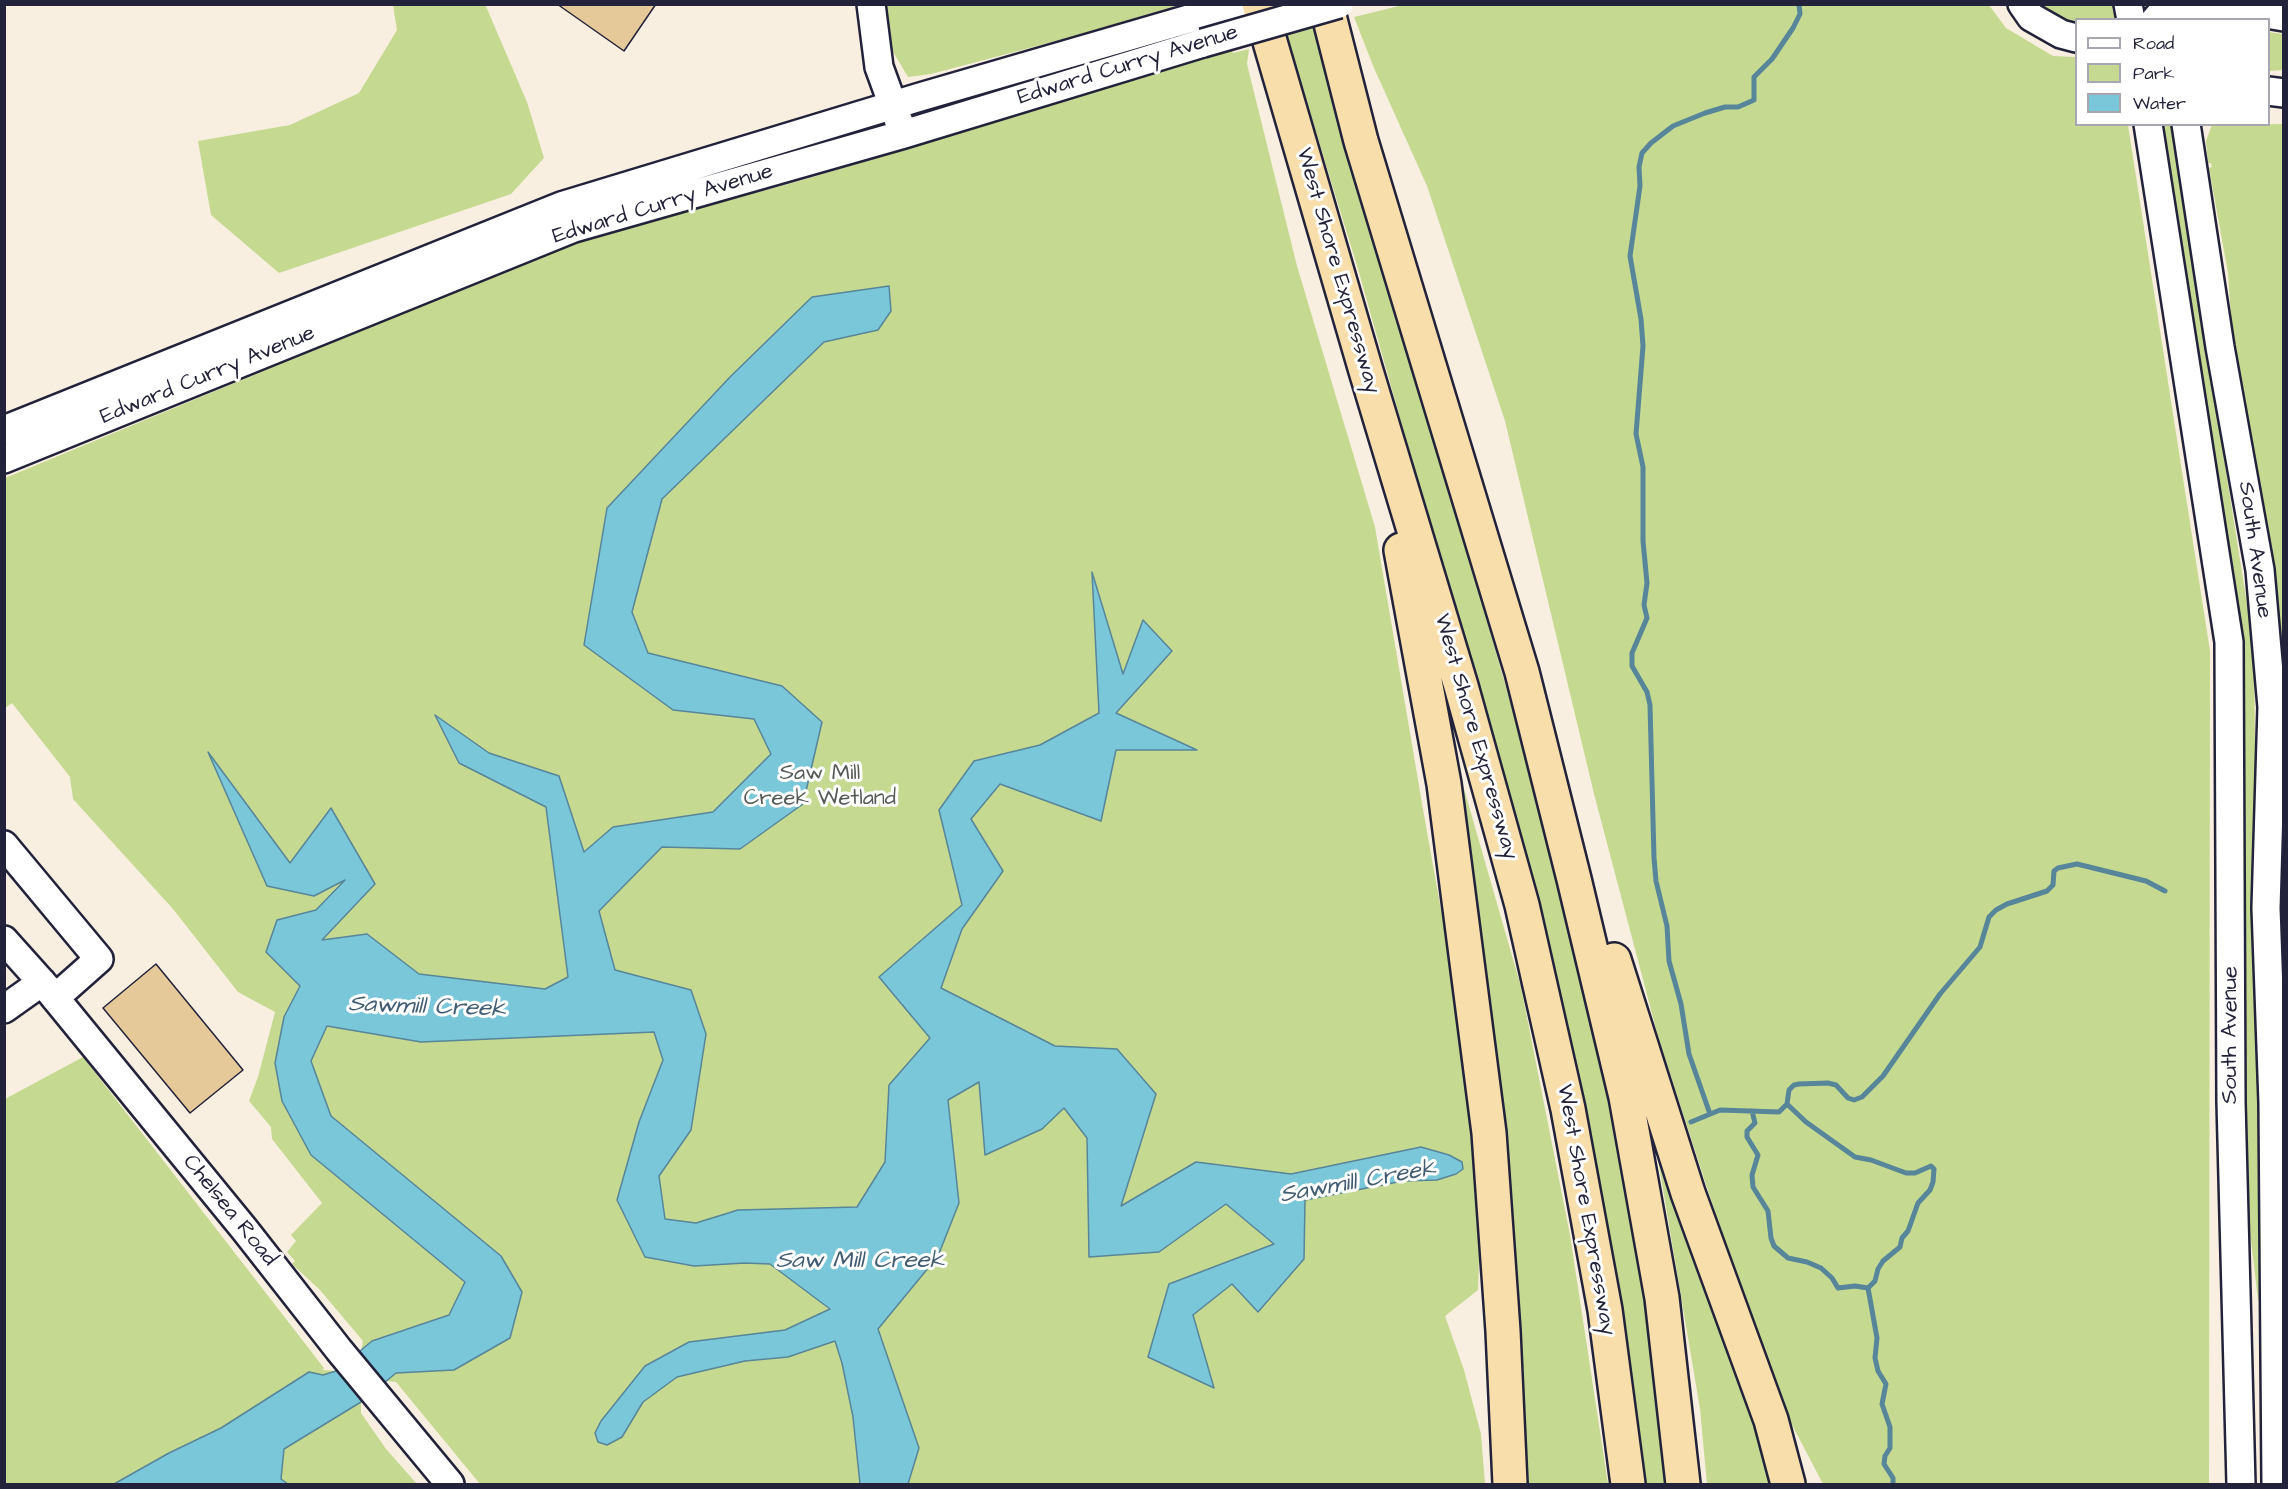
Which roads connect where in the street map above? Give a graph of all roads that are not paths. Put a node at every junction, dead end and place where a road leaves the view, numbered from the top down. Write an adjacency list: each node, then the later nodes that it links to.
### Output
1 (871, 4): 10 (street)
2 (1240, 4): 10 (street, Edward Curry Avenue)
3 (1259, 4): 14 (highway, West Shore Expressway)
4 (1326, 4): 17 (highway)
5 (1340, 4): 13 (street, Edward Curry Avenue, bridge)
6 (2022, 4): 9 (street)
7 (2165, 12): 8 (street)
8 (2283, 16)
9 (2075, 38)
10 (893, 106): 13 (street); 15 (street, Edward Curry Avenue)
11 (2148, 126): 22 (street, South Avenue)
12 (2186, 126): 23 (street, South Avenue)
13 (904, 134): 16 (street, Edward Curry Avenue)
14 (1366, 371): 25 (highway); 26 (highway, West Shore Expressway)
15 (4, 430)
16 (4, 459)
17 (1522, 672): 27 (highway); 28 (highway)
18 (4, 845): 20 (street)
19 (4, 940): 20 (street, Chelsea Road)
20 (49, 990): 21 (street); 24 (street, Chelsea Road)
21 (4, 1009)
22 (2239, 1407): 23 (street); 29 (street, South Avenue)
23 (2279, 1408): 30 (street, South Avenue)
24 (450, 1485)
25 (1510, 1485)
26 (1628, 1485)
27 (1683, 1485)
28 (1788, 1485)
29 (2241, 1485)
30 (2276, 1485)

